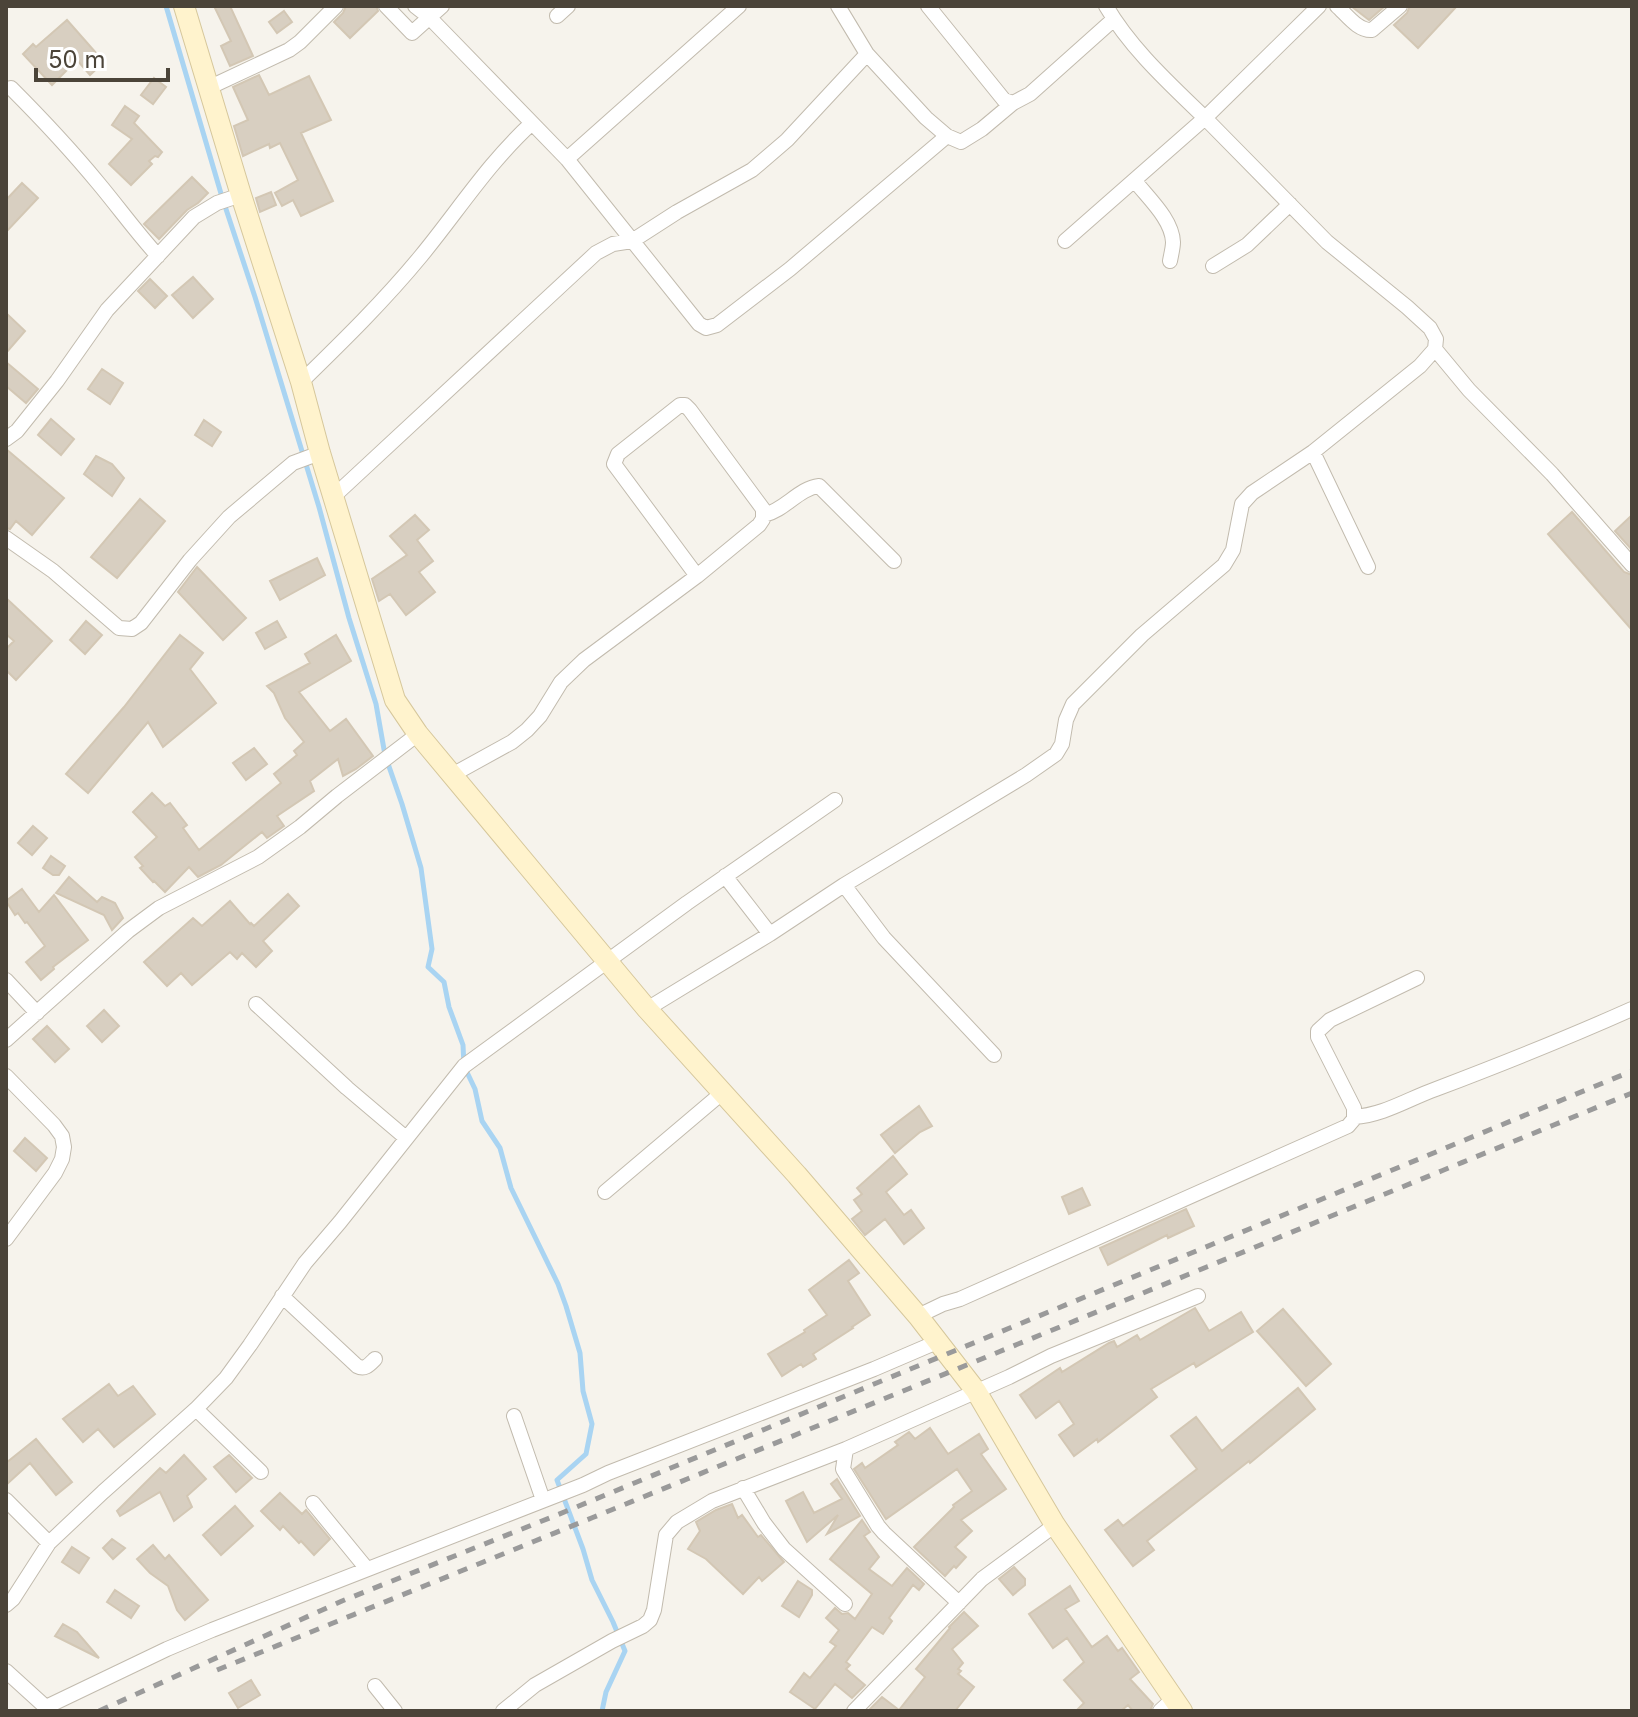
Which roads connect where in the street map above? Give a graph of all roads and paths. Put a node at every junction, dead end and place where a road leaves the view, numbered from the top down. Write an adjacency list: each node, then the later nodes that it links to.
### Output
1 (184, 6): 16 (street)
2 (336, 6): 16 (street)
3 (386, 6): 13 (street)
4 (415, 6): 13 (street)
5 (442, 6): 13 (street)
6 (739, 6): 21 (street)
7 (838, 6): 14 (street)
8 (928, 6): 17 (street)
9 (1319, 6): 18 (street)
10 (1337, 6): 11 (street)
11 (1400, 6)
12 (1110, 13): 17 (street); 18 (street)
13 (429, 17): 19 (street)
14 (867, 54): 20 (street); 25 (street)
15 (11, 88): 27 (street)
16 (208, 88): 23 (street)
17 (1013, 103): 20 (street)
18 (1205, 118): 22 (street); 24 (street)
19 (532, 123): 21 (street); 31 (street)
20 (947, 136): 25 (street)
21 (567, 159): 25 (street)
22 (1135, 181): 26 (street); 28 (street)
23 (241, 195): 27 (street); 31 (street)
24 (1290, 204): 29 (street); 30 (street)
25 (632, 241): 35 (street)
26 (1065, 241)
27 (158, 256): 32 (street)
28 (1170, 261)
29 (1213, 266)
30 (1435, 349): 33 (street); 39 (street)
31 (301, 382): 34 (street)
32 (6, 439)
33 (1313, 452): 40 (street); 46 (street)
34 (316, 455): 35 (street); 37 (street)
35 (333, 497): 42 (street)
36 (764, 515): 38 (street); 41 (street); 41 (street)
37 (6, 538)
38 (894, 561)
39 (1632, 565)
40 (1368, 567)
41 (697, 576): 43 (street)
42 (418, 734): 43 (street); 54 (street)
43 (452, 775): 48 (street)
44 (835, 800): 45 (street)
45 (725, 876): 47 (street); 48 (street)
46 (844, 885): 47 (street); 56 (street)
47 (770, 934): 52 (street)
48 (608, 963): 52 (street); 60 (street)
49 (1417, 978): 59 (street)
50 (6, 980): 54 (street)
51 (256, 1004): 60 (street)
52 (647, 1009): 58 (street)
53 (1632, 1009): 59 (street)
54 (37, 1013): 55 (street)
55 (6, 1040)
56 (994, 1055)
57 (6, 1076): 62 (street)
58 (722, 1093): 61 (street); 65 (street)
59 (1354, 1117): 65 (street)
60 (406, 1138): 63 (street)
61 (605, 1192)
62 (6, 1239)
63 (282, 1296): 67 (street); 69 (street)
64 (1198, 1296): 68 (street)
65 (918, 1316): 66 (street)
66 (937, 1342): 68 (street); 74 (street)
67 (375, 1359)
68 (976, 1391): 71 (street); 77 (street)
69 (196, 1409): 72 (street); 78 (street)
70 (514, 1416): 74 (street)
71 (846, 1449): 73 (street); 80 (street)
72 (261, 1472)
73 (743, 1488): 81 (street); 88 (street)
74 (547, 1499): 79 (street)
75 (6, 1500): 78 (street)
76 (313, 1503): 79 (street)
77 (1055, 1525): 80 (street); 85 (street)
78 (49, 1543): 82 (street)
79 (367, 1569): 86 (street)
80 (959, 1603): 89 (street)
81 (845, 1604)
82 (6, 1605)
83 (6, 1671): 86 (street)
84 (375, 1686): 87 (street)
85 (1172, 1707)
86 (48, 1709)
87 (395, 1711)
88 (503, 1711)
89 (854, 1711)

